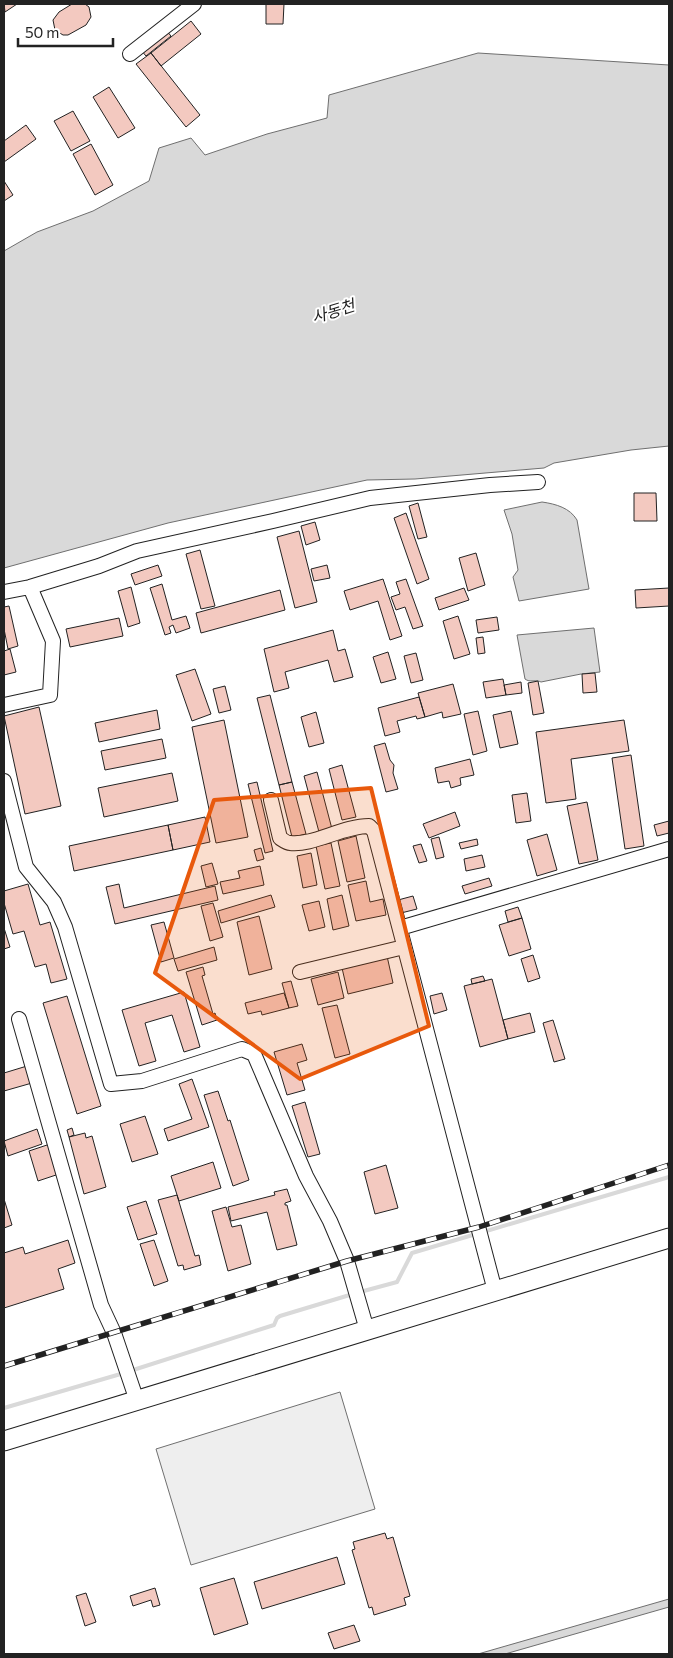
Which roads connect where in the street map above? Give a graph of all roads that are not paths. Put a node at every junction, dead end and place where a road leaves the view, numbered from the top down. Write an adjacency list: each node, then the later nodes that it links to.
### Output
1 (194, 4): 2 (street)
2 (130, 54)
3 (538, 482): 4 (street)
4 (30, 587): 5 (street); 6 (street)
5 (4, 592)
6 (4, 705)
7 (4, 781): 16 (street)
8 (271, 800): 10 (street)
9 (669, 849): 10 (street)
10 (400, 928): 11 (street)
11 (404, 947): 12 (street); 15 (street)
12 (300, 972)
13 (19, 1019): 17 (street)
14 (669, 1238): 15 (main road)
15 (495, 1291): 16 (main road)
16 (367, 1330): 17 (main road)
17 (137, 1401): 18 (main road)
18 (4, 1441)

